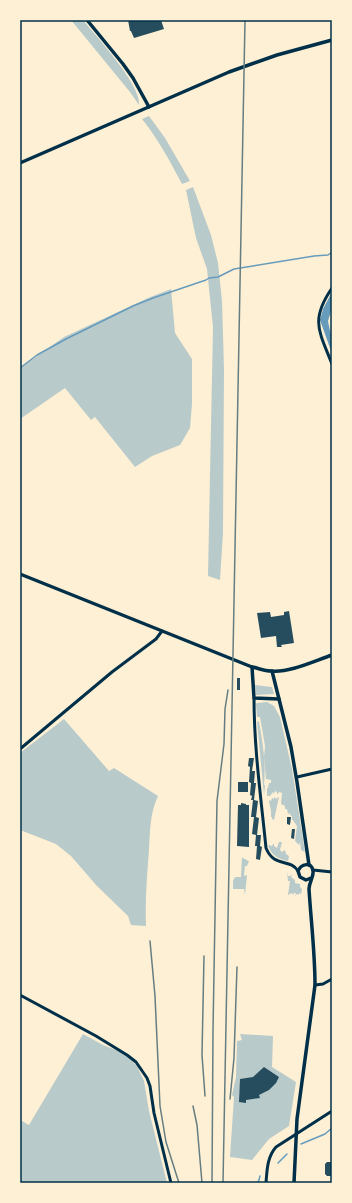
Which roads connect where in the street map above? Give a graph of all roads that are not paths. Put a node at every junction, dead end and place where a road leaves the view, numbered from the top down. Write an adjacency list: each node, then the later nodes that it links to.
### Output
1 (87, 20): 3 (street)
2 (332, 40): 3 (street)
3 (149, 107): 4 (street)
4 (20, 163)
5 (332, 288): 6 (street)
6 (332, 364)
7 (20, 574): 8 (street)
8 (162, 631): 10 (street); 14 (street)
9 (332, 655): 11 (street)
10 (252, 667): 11 (street); 12 (street)
11 (272, 671): 13 (street)
12 (254, 698): 13 (street); 18 (street)
13 (279, 699): 16 (street)
14 (20, 749)
15 (332, 769): 16 (street)
16 (297, 777): 17 (street)
17 (307, 865): 18 (street); 19 (street)
18 (298, 870): 22 (street)
19 (313, 870): 20 (street); 21 (street)
20 (332, 872)
21 (311, 878): 22 (street); 23 (street)
22 (306, 880): 23 (street)
23 (309, 886): 25 (street)
24 (332, 979): 25 (street)
25 (315, 985): 28 (street)
26 (20, 995): 29 (street)
27 (332, 1111): 28 (street)
28 (296, 1135): 30 (street); 31 (street)
29 (171, 1183)
30 (266, 1183)
31 (294, 1183)

